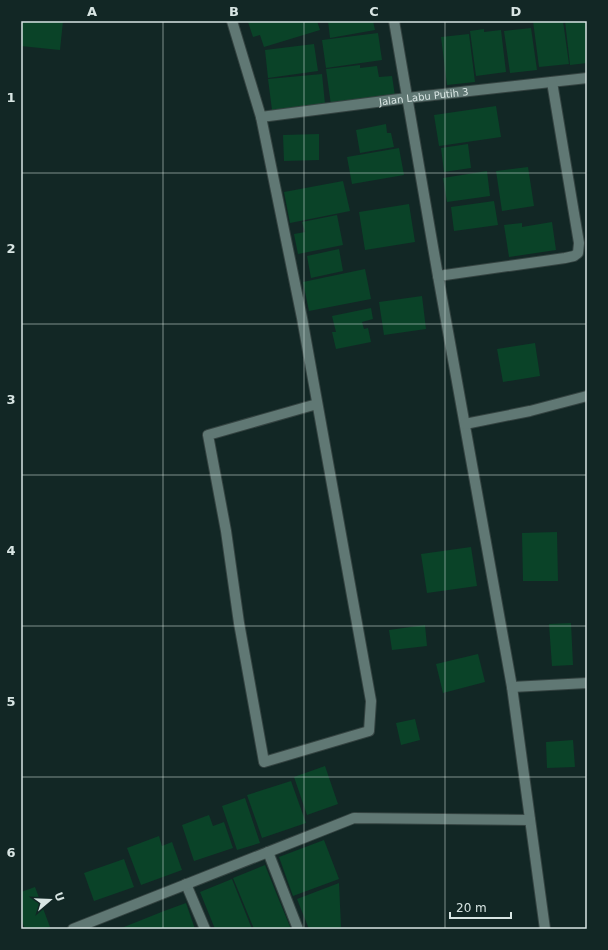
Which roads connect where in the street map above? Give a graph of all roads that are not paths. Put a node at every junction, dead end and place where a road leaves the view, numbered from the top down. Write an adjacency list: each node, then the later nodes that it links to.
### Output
1 (232, 21): 6 (street)
2 (394, 21): 5 (street)
3 (587, 78): 4 (street, Jalan Labu Putih 3)
4 (552, 82): 5 (street, Jalan Labu Putih 3); 7 (street)
5 (407, 98): 6 (street, Jalan Labu Putih 3); 7 (street)
6 (261, 118): 9 (street)
7 (438, 276): 10 (street)
8 (587, 396): 10 (street)
9 (317, 404): 9 (street)
10 (465, 424): 12 (street)
11 (587, 683): 12 (street)
12 (512, 687): 13 (street)
13 (530, 820): 14 (street); 19 (street)
14 (268, 852): 15 (street); 18 (street)
15 (186, 884): 16 (street); 17 (street)
16 (73, 929)
17 (205, 929)
18 (298, 929)
19 (545, 929)

